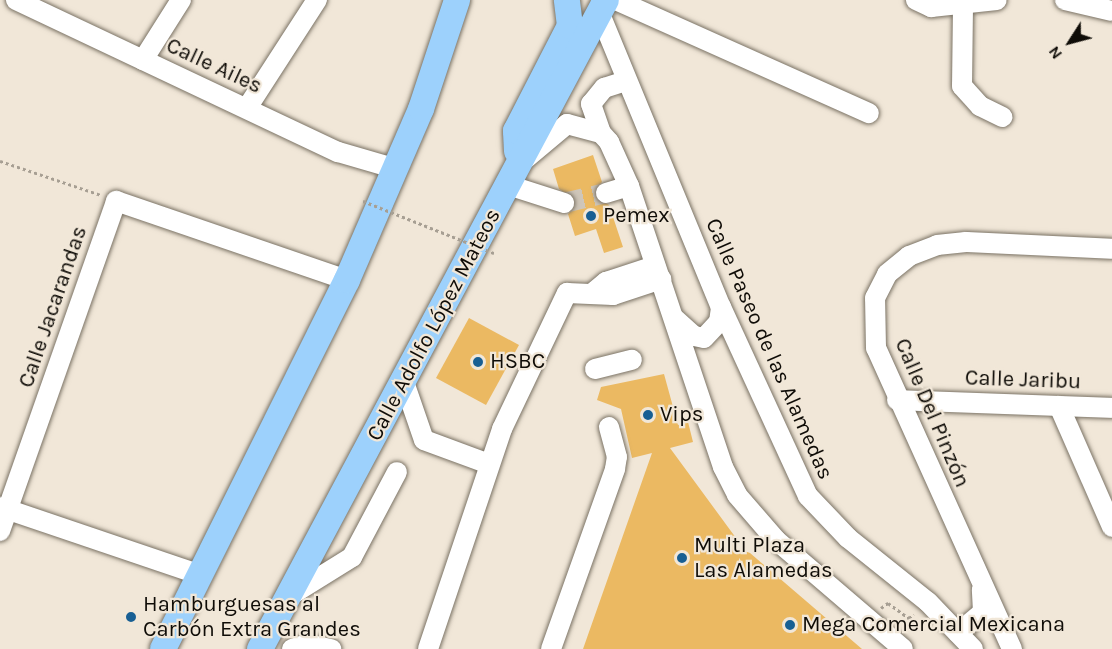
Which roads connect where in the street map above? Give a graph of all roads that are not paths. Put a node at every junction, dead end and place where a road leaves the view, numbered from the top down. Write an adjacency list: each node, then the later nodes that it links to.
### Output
1 (16, 0): 11 (street, Calle Ailes)
2 (181, 0): 14 (street)
3 (317, 0): 16 (street)
4 (458, 0): 17 (main road)
5 (476, 0): 17 (main road)
6 (567, 0): 22 (main road)
7 (998, 0): 12 (street)
8 (1065, 0): 13 (street)
9 (918, 2): 12 (street)
10 (607, 5): 15 (street, Calle Paseo de las Alamedas); 18 (street); 22 (main road, Calle Adolfo López Mateos)
11 (44, 6): 14 (street, Calle Ailes)
12 (963, 6): 19 (street)
13 (1112, 11)
14 (143, 60): 16 (street, Calle Ailes)
15 (626, 81): 20 (street); 29 (street, Calle Paseo de las Alamedas)
16 (247, 108): 21 (street, Calle Ailes)
17 (421, 109): 21 (main road)
18 (869, 113)
19 (1003, 117)
20 (601, 133): 22 (street); 23 (street)
21 (393, 168): 28 (main road)
22 (512, 175): 25 (street); 33 (main road, Calle Adolfo López Mateos)
23 (629, 186): 24 (street); 27 (street)
24 (606, 194)
25 (564, 203)
26 (1112, 249): 34 (street, Calle Del Pinzón)
27 (658, 272): 30 (street); 38 (street)
28 (347, 280): 40 (street, Calle Jacarandas); 43 (main road)
29 (722, 307): 30 (street); 46 (street, Calle Paseo de las Alamedas)
30 (673, 316): 53 (street)
31 (632, 360): 32 (street)
32 (595, 369)
33 (404, 382): 38 (street); 45 (main road, Calle Adolfo López Mateos)
34 (897, 400): 35 (street, Calle Jaribu); 44 (street, Calle Del Pinzón)
35 (1059, 406): 36 (street, Calle Jaribu); 41 (street)
36 (1112, 408)
37 (609, 427): 52 (street)
38 (489, 464): 48 (street)
39 (397, 472): 45 (street)
40 (4, 508): 42 (street, Calle Jacarandas); 43 (street)
41 (1112, 526)
42 (0, 531)
43 (201, 575): 49 (main road)
44 (981, 582): 46 (street); 55 (street, Calle Del Pinzón)
45 (291, 595): 50 (main road, Calle Adolfo López Mateos)
46 (958, 633): 54 (street, Calle Paseo de las Alamedas)
47 (303, 647): 51 (street)
48 (435, 647)
49 (164, 649)
50 (260, 649)
51 (331, 649)
52 (551, 649)
53 (903, 649)
54 (973, 649)
55 (1012, 649)

